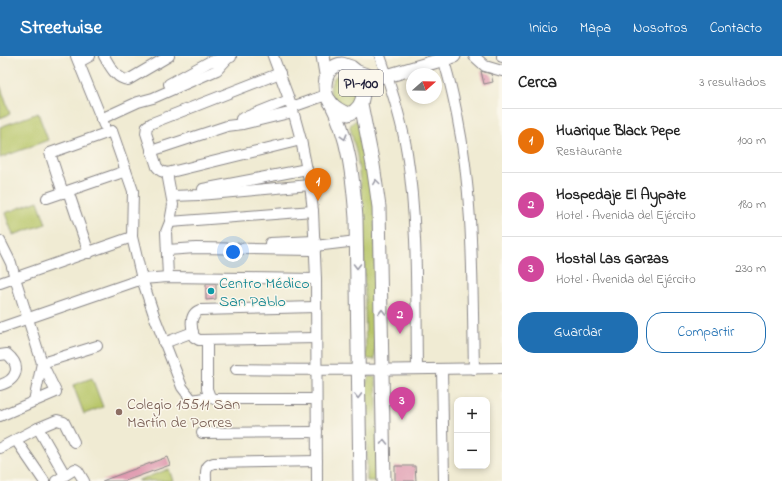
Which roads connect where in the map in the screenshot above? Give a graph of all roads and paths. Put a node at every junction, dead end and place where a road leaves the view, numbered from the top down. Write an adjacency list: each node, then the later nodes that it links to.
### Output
1 (90, 56): 11 (street)
2 (104, 56): 3 (street)
3 (169, 56)
4 (273, 56): 14 (street)
5 (323, 56): 15 (main road, PI-100)
6 (345, 56): 12 (main road, PI-100)
7 (380, 56): 16 (street)
8 (474, 56): 13 (street)
9 (230, 57): 20 (street)
10 (447, 57): 16 (main road, PI-100); 54 (street)
11 (78, 59): 20 (street)
12 (353, 70): 15 (main road, PI-100); 16 (main road, PI-100); 18 (main road, PI-100)
13 (502, 71)
14 (280, 73): 19 (street); 23 (street)
15 (326, 74): 17 (main road, PI-100)
16 (387, 76): 18 (main road, PI-100); 59 (street)
17 (328, 98): 18 (main road, PI-100); 19 (street); 35 (main road, one-way to 35)
18 (362, 101): 58 (main road, one-way to 18)
19 (292, 106): 22 (street); 23 (street)
20 (101, 119): 21 (street)
21 (107, 133): 25 (street); 28 (street)
22 (301, 140): 24 (street); 26 (street)
23 (151, 151): 26 (street)
24 (307, 169): 27 (street); 29 (street)
25 (126, 171): 28 (street); 33 (street)
26 (167, 173): 29 (street)
27 (310, 185): 29 (street); 31 (street)
28 (66, 192): 30 (street); 38 (street)
29 (172, 196): 32 (street)
30 (47, 198)
31 (313, 211): 32 (street); 36 (street)
32 (170, 222): 37 (street)
33 (132, 237): 38 (street); 41 (street)
34 (0, 241): 40 (street)
35 (358, 241): 36 (street); 57 (main road, one-way to 57)
36 (315, 246): 37 (street); 42 (street)
37 (167, 250): 39 (street)
38 (89, 253): 40 (street)
39 (168, 277): 41 (street); 42 (street)
40 (15, 278): 43 (street); 45 (street)
41 (142, 279): 45 (street); 50 (street)
42 (316, 279): 44 (street)
43 (0, 283)
44 (315, 307): 47 (street); 48 (street)
45 (29, 318): 46 (street); 53 (street)
46 (0, 328)
47 (193, 332): 49 (street); 50 (street)
48 (316, 338): 49 (street); 61 (street)
49 (207, 340): 63 (street)
50 (164, 343): 63 (street)
51 (97, 346): 53 (street)
52 (0, 355): 62 (street)
53 (42, 363): 65 (street); 65 (street)
54 (474, 368): 55 (street); 60 (street)
55 (502, 368)
56 (236, 369): 61 (street)
57 (358, 369): 58 (street); 61 (street); 80 (main road, one-way to 80)
58 (383, 369): 59 (street); 81 (main road, one-way to 58)
59 (417, 369): 60 (street)
60 (442, 369): 82 (street)
61 (317, 371): 64 (street)
62 (0, 385)
63 (210, 397): 64 (street)
64 (316, 400): 68 (street)
65 (34, 402): 66 (street)
66 (0, 416)
67 (38, 428): 70 (street); 71 (street); 74 (street)
68 (317, 432): 69 (street); 73 (street)
69 (202, 434)
70 (16, 440): 72 (street); 75 (street)
71 (74, 442)
72 (0, 448)
73 (317, 461): 78 (street); 79 (street)
74 (65, 475): 76 (street); 77 (street)
75 (44, 481)
76 (56, 481)
77 (84, 481)
78 (206, 481)
79 (317, 481)
80 (360, 481)
81 (384, 481)
82 (444, 481)

